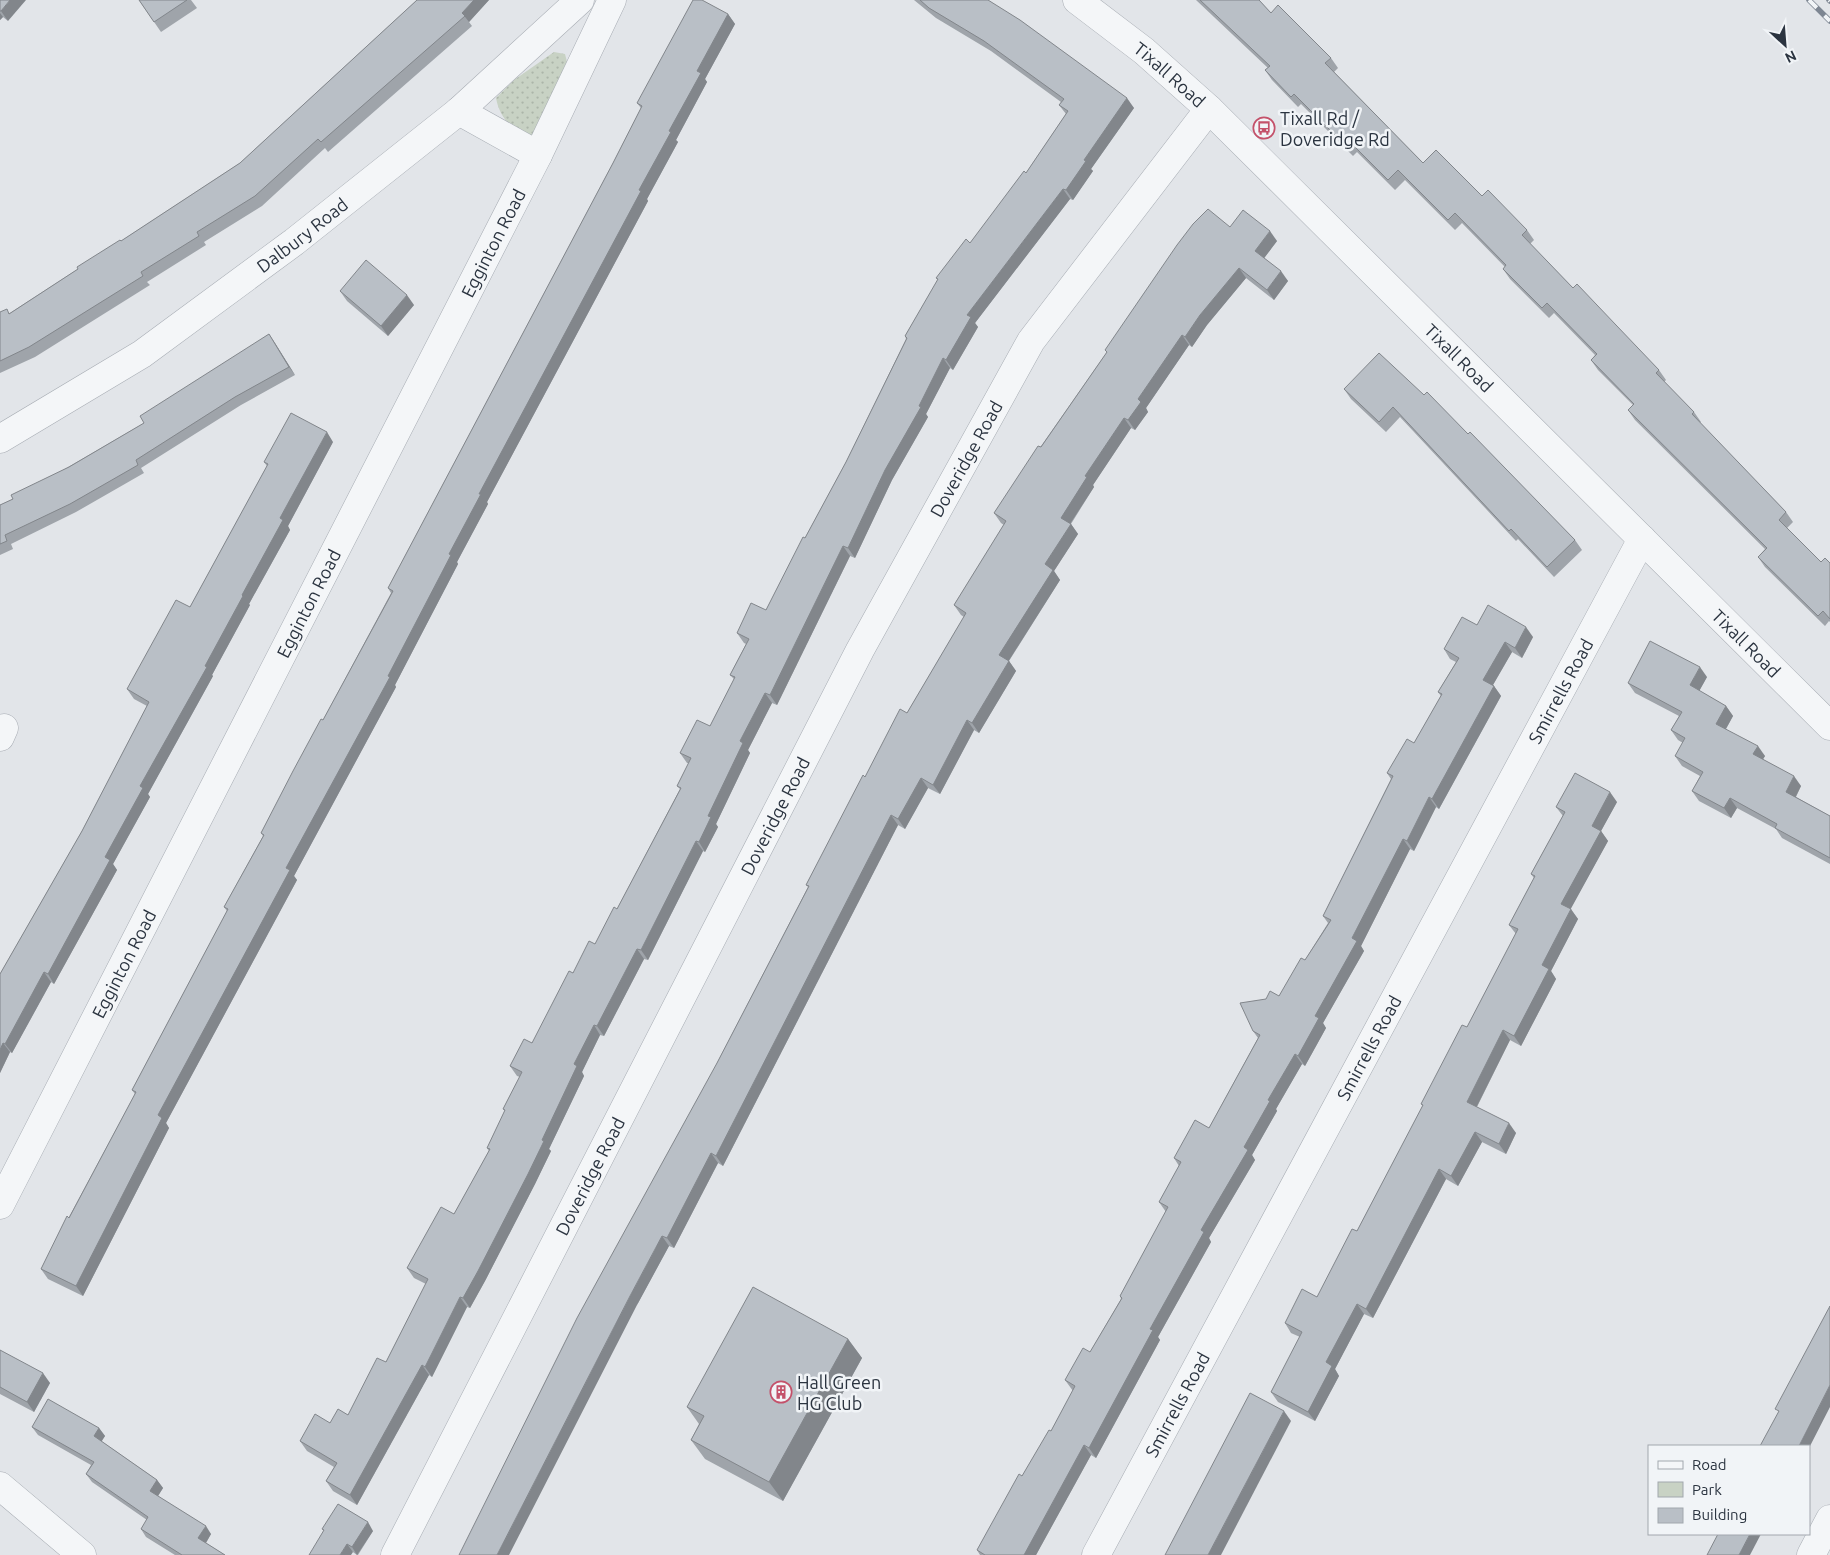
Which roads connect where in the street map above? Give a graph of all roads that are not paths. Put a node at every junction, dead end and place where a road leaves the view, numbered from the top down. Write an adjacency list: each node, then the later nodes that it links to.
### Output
1 (580, 0): 5 (street, Dalbury Road)
2 (612, 0): 6 (street, Egginton Road)
3 (1077, 0): 4 (street, Tixall Road)
4 (1209, 109): 8 (street, Tixall Road); 14 (street, Doveridge Road)
5 (460, 111): 6 (street); 7 (street, Dalbury Road)
6 (538, 155): 10 (street, Egginton Road)
7 (0, 439)
8 (1642, 539): 9 (street, Tixall Road); 15 (street, Smirrells Road)
9 (1830, 726)
10 (3, 1188)
11 (0, 1486): 13 (street)
12 (1830, 1519): 16 (street)
13 (82, 1555)
14 (395, 1555)
15 (1096, 1555)
16 (1811, 1555)

